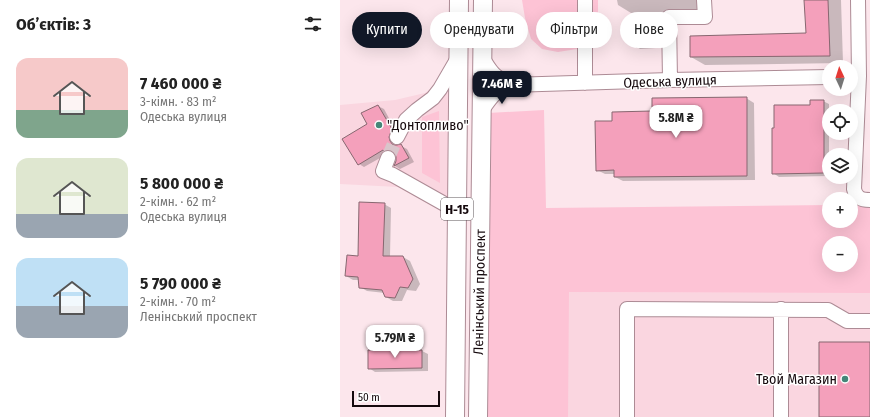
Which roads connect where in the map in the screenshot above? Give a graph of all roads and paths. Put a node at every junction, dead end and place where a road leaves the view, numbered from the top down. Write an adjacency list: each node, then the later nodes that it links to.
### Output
1 (459, 0): 7 (main road, Ленінський проспект / Н-15)
2 (483, 0): 6 (main road, Ленінський проспект / Н-15)
3 (585, 0): 11 (street)
4 (704, 0): 10 (street)
5 (858, 0): 8 (street)
6 (482, 57): 12 (street); 13 (main road, Ленінський проспект / Н-15)
7 (458, 58): 14 (street); 17 (main road, Ленінський проспект / Н-15)
8 (860, 76): 16 (street)
9 (822, 77): 10 (street, Одеська вулиця)
10 (670, 80): 11 (street, Одеська вулиця)
11 (585, 83): 12 (street, Одеська вулиця)
12 (510, 85): 13 (street, Одеська вулиця)
13 (482, 110): 21 (main road, Ленінський проспект / Н-15)
14 (397, 137)
15 (388, 158): 17 (street)
16 (870, 200)
17 (457, 211): 20 (main road, Ленінський проспект / Н-15)
18 (781, 309): 19 (street); 22 (street); 23 (street)
19 (870, 321)
20 (455, 417)
21 (478, 417)
22 (626, 417)
23 (781, 417)

